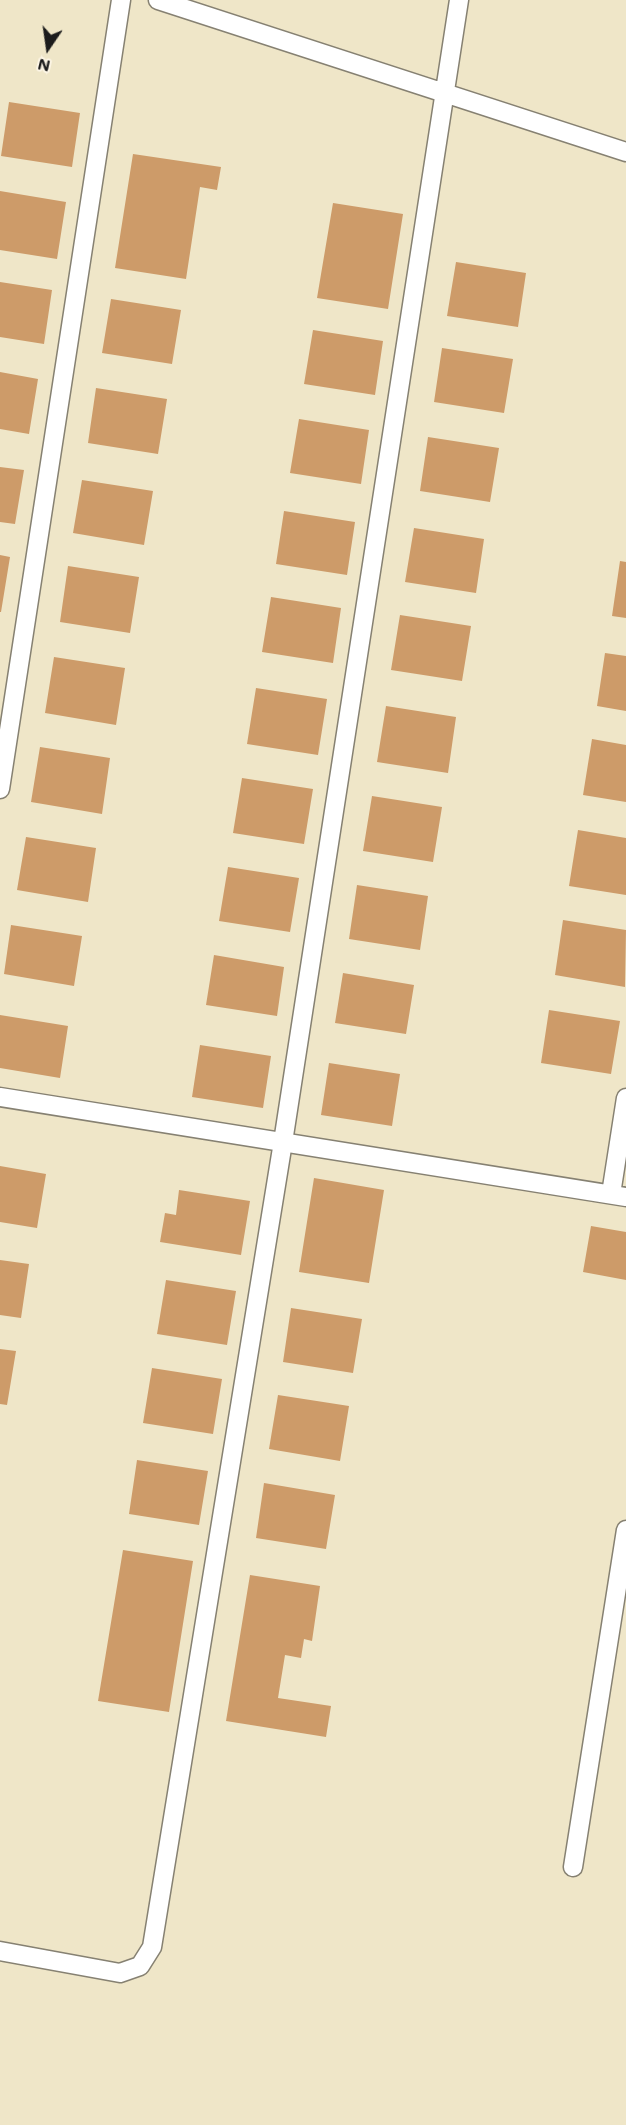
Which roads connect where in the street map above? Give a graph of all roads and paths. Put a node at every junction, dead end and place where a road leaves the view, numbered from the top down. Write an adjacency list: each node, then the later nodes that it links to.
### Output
1 (121, 0): 6 (lane)
2 (158, 0): 4 (lane)
3 (459, 0): 4 (lane)
4 (444, 93): 5 (lane); 9 (lane)
5 (626, 152)
6 (0, 789)
7 (0, 1097): 9 (lane)
8 (626, 1098): 10 (lane)
9 (283, 1142): 10 (lane); 13 (lane)
10 (619, 1195)
11 (626, 1530): 12 (lane)
12 (573, 1867)
13 (0, 1951)

